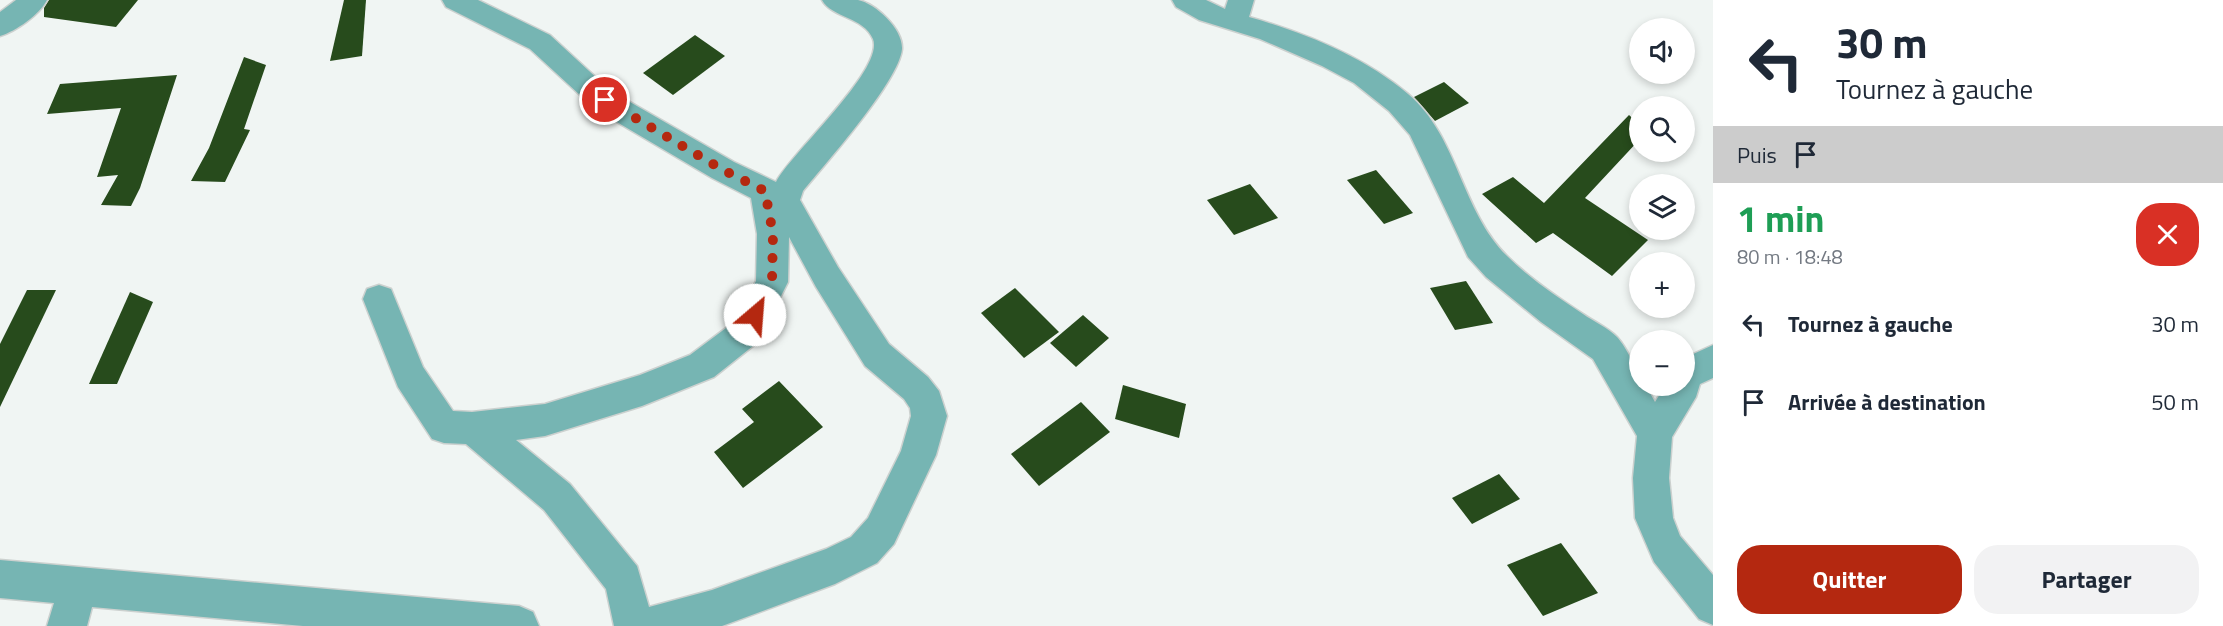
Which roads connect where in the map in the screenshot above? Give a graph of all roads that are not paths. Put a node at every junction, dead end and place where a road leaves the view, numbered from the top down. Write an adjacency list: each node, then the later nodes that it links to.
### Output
1 (34, 0): 6 (street)
2 (455, 0): 7 (street)
3 (835, 0): 7 (street)
4 (1185, 0): 5 (street)
5 (1238, 11): 9 (street)
6 (0, 26)
7 (775, 196): 12 (street); 20 (street)
8 (380, 298): 12 (street)
9 (1605, 348): 10 (street); 13 (street)
10 (1629, 354)
11 (1678, 396): 13 (street)
12 (472, 428): 19 (street)
13 (1655, 434): 16 (street)
14 (0, 579): 15 (street)
15 (78, 586): 17 (street); 18 (street)
16 (1713, 606)
17 (67, 626)
18 (519, 626)
19 (634, 626)
20 (652, 626)

